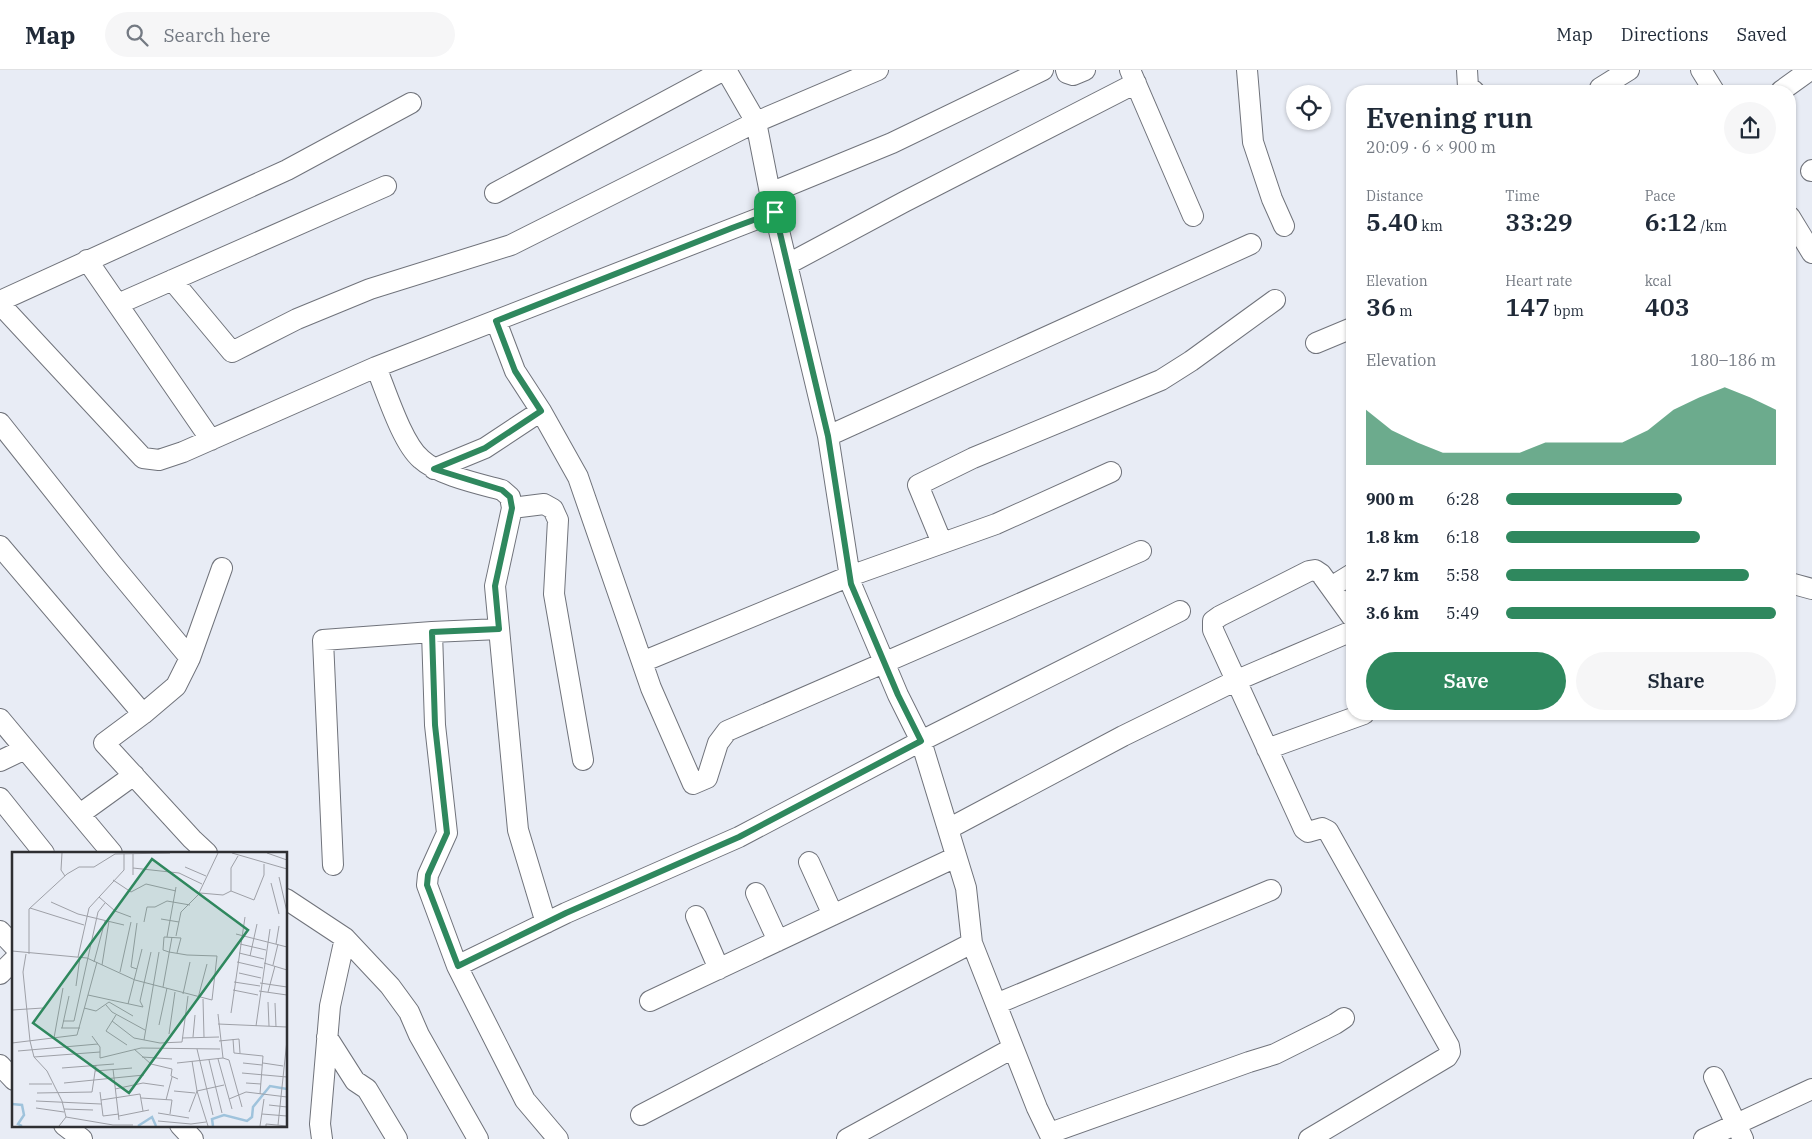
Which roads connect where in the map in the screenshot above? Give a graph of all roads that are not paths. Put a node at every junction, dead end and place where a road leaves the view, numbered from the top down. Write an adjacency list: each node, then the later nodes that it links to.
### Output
1 (725, 70): 17 (street); 19 (street)
2 (878, 70): 17 (street)
3 (1043, 70): 20 (street)
4 (1066, 70): 5 (street)
5 (1085, 70)
6 (1247, 70): 23 (street)
7 (1467, 70): 12 (street)
8 (1630, 70): 13 (street)
9 (1701, 70): 14 (street)
10 (1810, 70): 15 (street)
11 (1133, 76): 22 (street); 28 (street)
12 (1468, 85)
13 (1605, 85)
14 (1710, 85)
15 (1789, 85)
16 (411, 103): 27 (street)
17 (756, 122): 20 (street); 29 (street)
18 (386, 186): 29 (street)
19 (495, 193)
20 (770, 193): 21 (street)
21 (775, 212): 28 (street); 33 (street)
22 (1193, 216)
23 (1284, 226)
24 (1796, 232): 26 (street)
25 (1251, 244): 39 (street)
26 (1802, 246)
27 (87, 260): 31 (street); 32 (street)
28 (788, 264): 39 (street)
29 (172, 280): 32 (street)
30 (1275, 300): 44 (street)
31 (0, 302): 40 (street)
32 (118, 304): 40 (street)
33 (496, 321): 36 (street); 37 (street)
34 (1346, 330): 35 (street)
35 (1316, 343)
36 (376, 367): 40 (street); 41 (street)
37 (541, 411): 41 (street); 59 (street)
38 (0, 423): 58 (street)
39 (828, 436): 48 (street)
40 (211, 440)
41 (434, 469): 43 (street)
42 (1111, 472): 44 (street)
43 (512, 508): 55 (street); 68 (street)
44 (942, 543): 48 (street)
45 (0, 546): 62 (street)
46 (1142, 551): 60 (street)
47 (222, 568): 58 (street)
48 (850, 576): 59 (street); 60 (street)
49 (1346, 578): 51 (street)
50 (1796, 585): 52 (street)
51 (1331, 587): 53 (street); 61 (street)
52 (1812, 589)
53 (1346, 608)
54 (1180, 611): 65 (street)
55 (499, 629): 56 (street); 85 (street)
56 (432, 632): 79 (street); 92 (street)
57 (1346, 634): 61 (street)
58 (190, 658): 62 (street)
59 (642, 662): 60 (street)
60 (884, 662): 65 (street)
61 (1235, 681): 67 (street); 73 (street)
62 (143, 714): 70 (street)
63 (0, 719): 66 (street)
64 (1347, 720): 67 (street)
65 (921, 741): 73 (street); 85 (street)
66 (25, 749): 69 (street); 72 (street)
67 (1267, 749): 116 (street)
68 (583, 760)
69 (0, 761)
70 (134, 775): 72 (street); 76 (street)
71 (0, 798): 74 (street)
72 (80, 814): 75 (street)
73 (948, 828): 77 (street)
74 (43, 852)
75 (111, 852)
76 (206, 852)
77 (956, 857): 83 (street); 89 (street)
78 (809, 862): 83 (street)
79 (333, 866)
80 (1271, 890): 96 (street)
81 (756, 892): 88 (street)
82 (288, 899): 87 (street)
83 (833, 915): 88 (street)
84 (696, 916): 93 (street)
85 (546, 923): 92 (street)
86 (0, 931): 90 (street)
87 (344, 938): 98 (street); 113 (street)
88 (778, 941): 93 (street)
89 (972, 943): 96 (street); 104 (street)
90 (12, 944)
91 (12, 962): 94 (street)
92 (458, 966): 114 (street)
93 (719, 968): 95 (street)
94 (0, 974)
95 (650, 1001)
96 (996, 1004): 99 (street)
97 (1344, 1018): 108 (street)
98 (327, 1037): 111 (street); 112 (street)
99 (1013, 1048): 108 (street); 115 (street)
100 (0, 1065): 102 (street)
101 (1714, 1077): 107 (street)
102 (12, 1078)
103 (1812, 1088): 107 (street)
104 (641, 1115)
105 (65, 1126): 109 (street)
106 (181, 1126): 110 (street)
107 (1740, 1131): 117 (street)
108 (1051, 1136)
109 (82, 1139)
110 (193, 1139)
111 (322, 1139)
112 (397, 1139)
113 (478, 1139)
114 (558, 1139)
115 (847, 1139)
116 (1309, 1139)
117 (1704, 1139)

